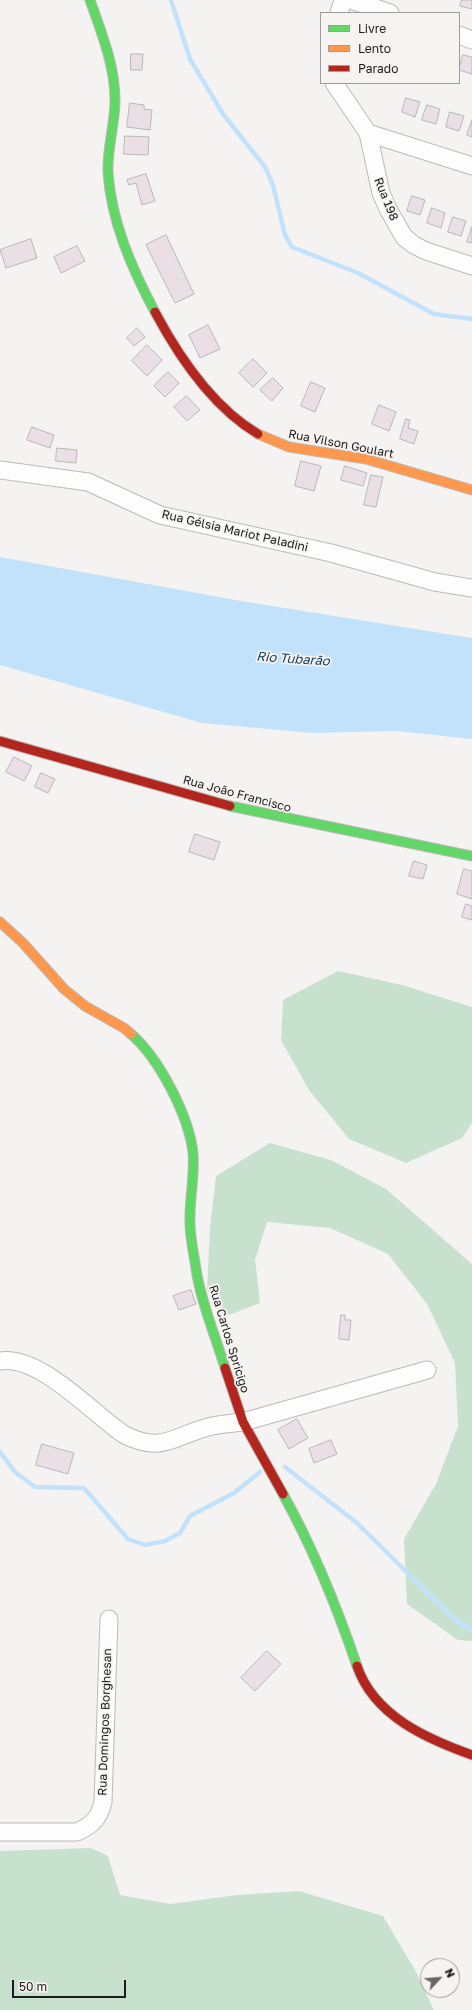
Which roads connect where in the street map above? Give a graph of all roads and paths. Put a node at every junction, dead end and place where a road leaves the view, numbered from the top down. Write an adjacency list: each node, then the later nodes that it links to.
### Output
1 (90, 0): 13 (street, Rua Vilson Goulart)
2 (343, 0): 4 (street)
3 (351, 0): 5 (street)
4 (339, 12)
5 (387, 12)
6 (460, 35): 7 (street)
7 (472, 40)
8 (335, 84): 9 (street)
9 (368, 133): 10 (street); 11 (street, Rua 198)
10 (472, 166)
11 (472, 266)
12 (0, 470): 14 (street, Rua Gélsia Mariot Paladini)
13 (472, 490)
14 (472, 588)
15 (0, 741): 16 (street, Rua João Francisco)
16 (472, 856)
17 (0, 922): 20 (street, Rua Carlos Spricigo)
18 (0, 1360): 20 (street)
19 (427, 1370): 20 (street)
20 (243, 1422): 22 (street, Rua Carlos Spricigo)
21 (109, 1619): 23 (street, Rua Domingos Borghesan)
22 (472, 1755)
23 (0, 1832)

